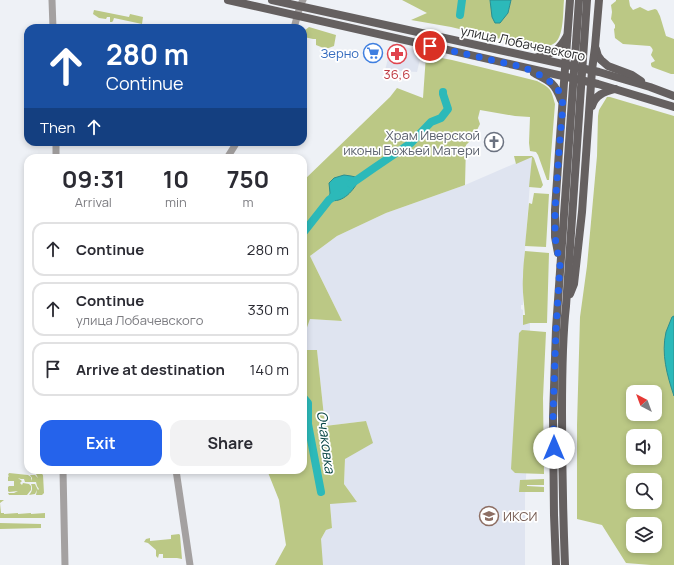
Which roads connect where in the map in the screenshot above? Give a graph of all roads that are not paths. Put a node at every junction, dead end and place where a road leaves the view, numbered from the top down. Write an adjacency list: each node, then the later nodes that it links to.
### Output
1 (52, 0): 10 (street)
2 (228, 0): 8 (main road, улица Лобачевского)
3 (272, 0): 7 (main road, улица Лобачевского)
4 (570, 0): 9 (main road)
5 (583, 0): 29 (main road); 30 (main road)
6 (599, 0): 12 (main road)
7 (300, 2): 8 (street); 15 (main road, улица Лобачевского)
8 (297, 16): 11 (street); 17 (main road, улица Лобачевского)
9 (569, 20): 12 (main road); 13 (main road)
10 (53, 24)
11 (295, 24)
12 (596, 24): 14 (main road)
13 (568, 33): 15 (main road); 16 (main road)
14 (595, 47): 18 (main road); 21 (main road)
15 (534, 58): 16 (main road, улица Лобачевского)
16 (566, 65): 18 (main road, улица Лобачевского); 19 (main road)
17 (523, 67): 19 (main road, улица Лобачевского); 24 (main road)
18 (592, 70): 20 (main road); 21 (main road, улица Лобачевского)
19 (565, 76): 20 (main road, улица Лобачевского); 24 (main road)
20 (592, 82): 22 (main road, улица Лобачевского); 26 (main road)
21 (650, 87): 23 (main road, улица Лобачевского)
22 (615, 89): 25 (main road, улица Лобачевского); 26 (main road)
23 (674, 96)
24 (563, 104): 27 (main road)
25 (674, 107)
26 (590, 115): 28 (main road)
27 (562, 123): 28 (main road); 29 (main road)
28 (589, 125): 30 (main road)
29 (560, 265): 35 (main road)
30 (566, 306): 36 (main road)
31 (63, 474): 33 (street)
32 (177, 474): 34 (street)
33 (65, 565)
34 (190, 565)
35 (556, 565)
36 (565, 565)

